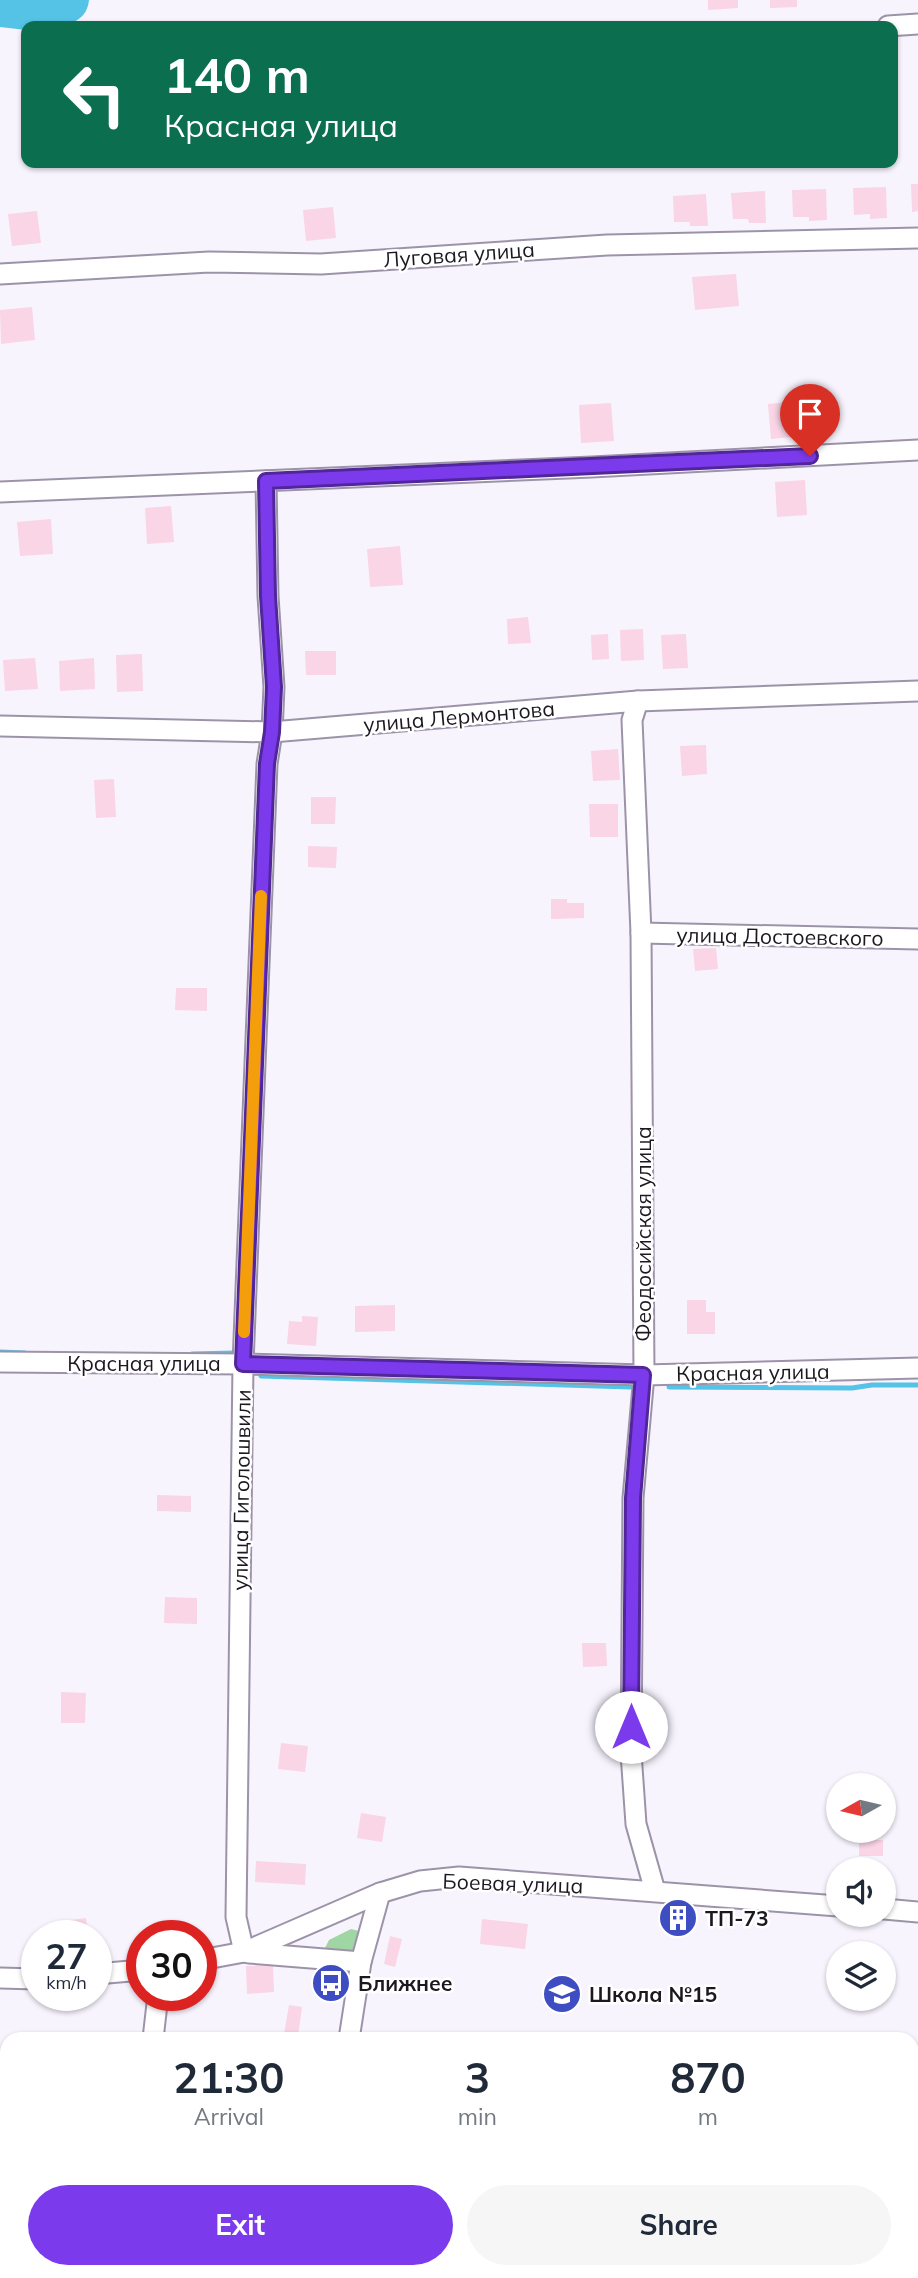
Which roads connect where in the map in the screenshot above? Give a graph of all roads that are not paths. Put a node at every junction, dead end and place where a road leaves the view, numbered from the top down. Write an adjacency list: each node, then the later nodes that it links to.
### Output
1 (918, 24): 2 (street)
2 (898, 25)
3 (918, 238): 4 (street, Луговая улица)
4 (0, 274)
5 (918, 450): 6 (street)
6 (266, 481): 7 (street); 11 (street, улица Гиголошвили)
7 (0, 492)
8 (918, 691): 9 (street, улица Лермонтова)
9 (638, 701): 11 (street, улица Лермонтова); 12 (street, Феодосийская улица)
10 (0, 726): 11 (street, улица Лермонтова)
11 (272, 732): 15 (street, улица Гиголошвили)
12 (641, 933): 13 (street, улица Достоевского); 17 (street, Феодосийская улица)
13 (918, 939)
14 (0, 1362): 15 (street, Красная улица)
15 (243, 1364): 17 (street, Красная улица); 23 (street, улица Гиголошвили)
16 (918, 1368): 17 (street, Красная улица)
17 (643, 1375): 18 (street, Феодосийская улица)
18 (655, 1891): 19 (street, Боевая улица); 20 (street, Боевая улица)
19 (380, 1893): 23 (street, Боевая улица); 25 (street)
20 (826, 1905)
21 (896, 1910): 22 (street)
22 (918, 1912)
23 (244, 1952): 24 (street, Боевая улица); 25 (street)
24 (217, 1958)
25 (361, 1962): 30 (street)
26 (0, 1978): 27 (street)
27 (21, 1979)
28 (156, 2011): 29 (street)
29 (154, 2032)
30 (350, 2032)

